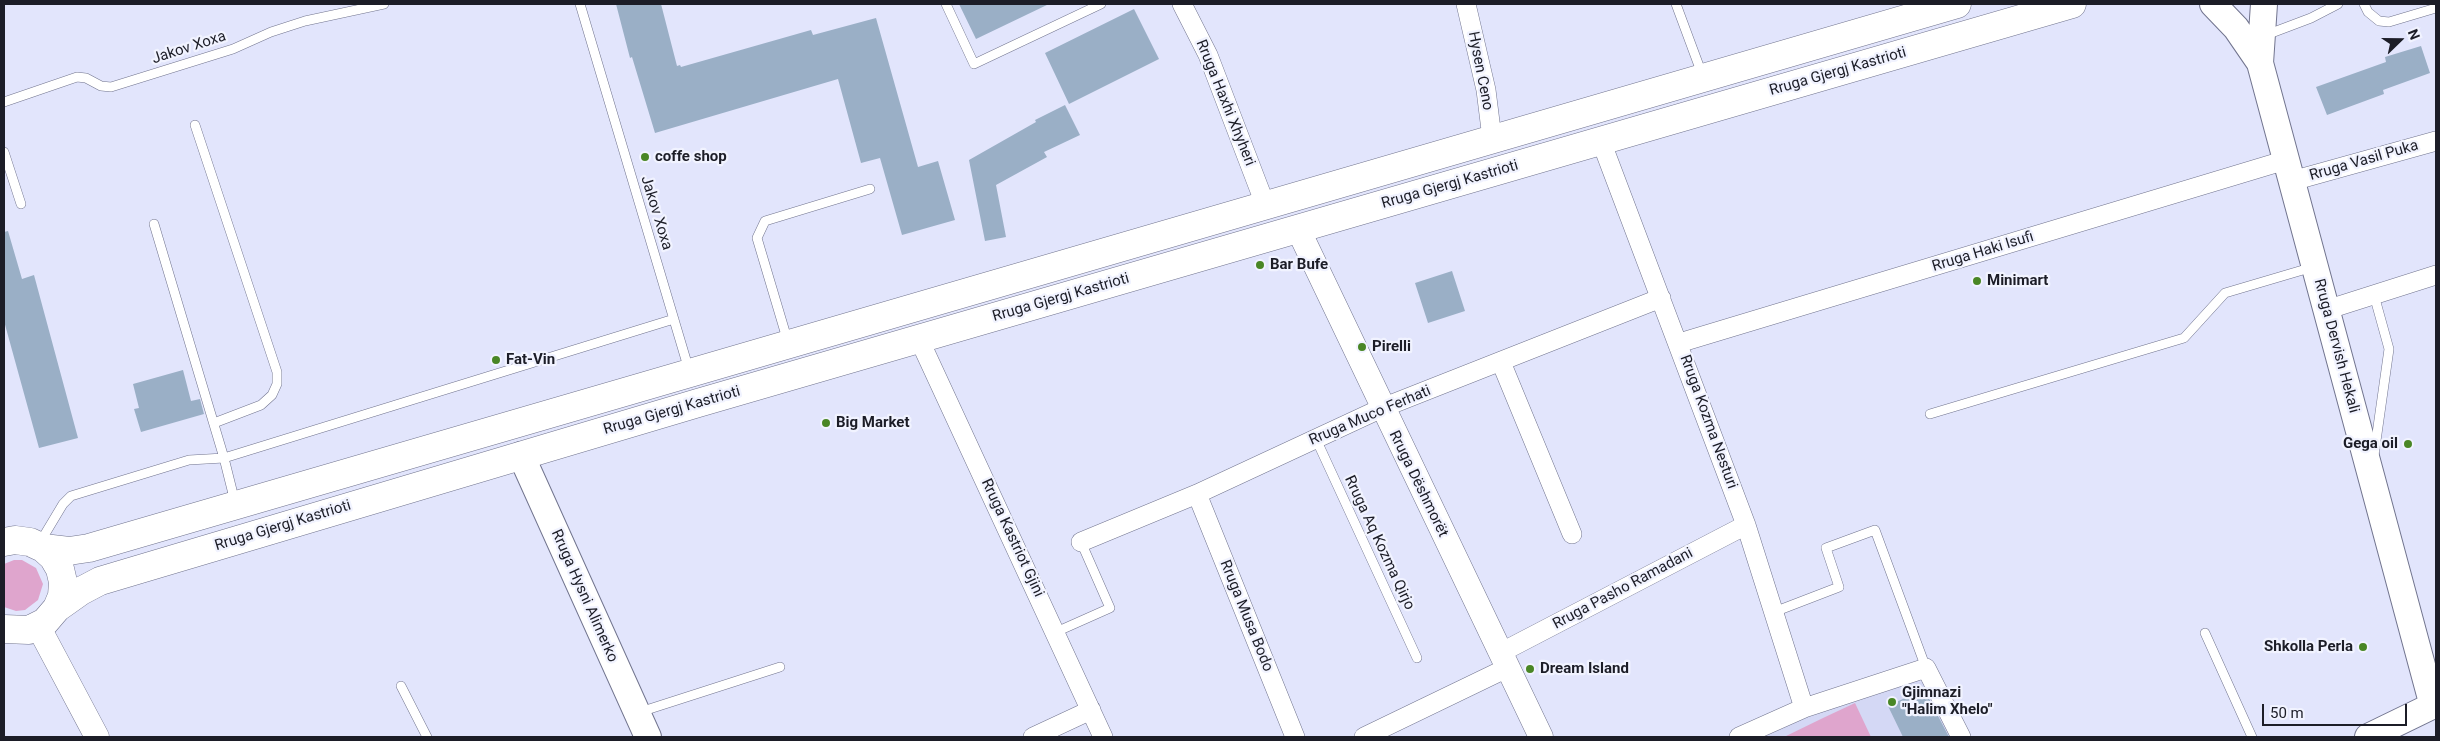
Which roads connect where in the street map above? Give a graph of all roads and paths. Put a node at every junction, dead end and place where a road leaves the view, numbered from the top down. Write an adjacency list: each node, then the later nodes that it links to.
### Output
1 (384, 4): 20 (lane, Jakov Xoxa)
2 (580, 4): 37 (lane, Jakov Xoxa)
3 (946, 4): 4 (lane)
4 (1101, 4)
5 (1182, 4): 29 (street, Rruga Haxhi Xhyheri)
6 (1466, 4): 22 (street, Hysen Ceno)
7 (1676, 4): 19 (lane)
8 (1957, 4): 16 (main road, Rruga Gjergj Kastrioti)
9 (2072, 4): 23 (main road, Rruga Gjergj Kastrioti)
10 (2213, 4): 18 (main road, Rruga Dervish Hekali)
11 (2264, 4): 17 (main road, Rruga Dervish Hekali)
12 (2338, 4): 14 (lane)
13 (2364, 4): 15 (lane)
14 (2320, 8): 17 (lane)
15 (2436, 8)
16 (1916, 10): 19 (main road, Rruga Gjergj Kastrioti)
17 (2260, 36): 18 (main road, Rruga Dervish Hekali)
18 (2260, 63): 26 (main road, Rruga Dervish Hekali)
19 (1703, 77): 22 (main road, Rruga Gjergj Kastrioti)
20 (4, 102)
21 (195, 125): 45 (lane)
22 (1492, 138): 29 (main road, Rruga Gjergj Kastrioti)
23 (1601, 141): 31 (main road, Rruga Gjergj Kastrioti); 35 (street, Rruga Kozma Nesturi)
24 (2436, 141): 26 (street, Rruga Vasil Puka)
25 (4, 152): 28 (lane)
26 (2289, 170): 32 (main road, Rruga Dervish Hekali); 39 (street, Rruga Haki Isufi)
27 (870, 189): 40 (lane)
28 (21, 204)
29 (1265, 204): 40 (main road, Rruga Gjergj Kastrioti)
30 (154, 224): 45 (lane)
31 (1298, 229): 38 (main road, Rruga Gjergj Kastrioti); 43 (street, Rruga Dëshmorët)
32 (2315, 266): 36 (main road, Rruga Dervish Hekali); 44 (lane)
33 (2436, 275): 34 (street)
34 (2374, 295): 36 (street); 49 (lane)
35 (1661, 298): 39 (street, Rruga Kozma Nesturi); 41 (street, Rruga Muco Ferhati)
36 (2326, 310): 49 (main road, Rruga Dervish Hekali)
37 (674, 319): 42 (lane, Jakov Xoxa); 48 (lane)
38 (919, 339): 47 (main road, Rruga Gjergj Kastrioti); 60 (street, Rruga Kastriot Gjini)
39 (1679, 343): 52 (street, Rruga Kozma Nesturi)
40 (788, 344): 42 (main road, Rruga Gjergj Kastrioti)
41 (1501, 362): 43 (street, Rruga Muco Ferhati); 53 (street)
42 (689, 372): 51 (main road, Rruga Gjergj Kastrioti)
43 (1382, 408): 46 (street, Rruga Muco Ferhati); 63 (street, Rruga Dëshmorët)
44 (1930, 414)
45 (214, 423): 48 (lane)
46 (1316, 439): 50 (street, Rruga Muco Ferhati); 62 (lane, Rruga Aq Kozma Qirjo)
47 (520, 456): 58 (main road, Rruga Gjergj Kastrioti); 70 (main road, Rruga Hysni Alimerko)
48 (224, 458): 51 (lane); 56 (lane)
49 (2371, 477): 68 (main road, Rruga Dervish Hekali)
50 (1197, 494): 55 (street, Rruga Muco Ferhati); 75 (street, Rruga Musa Bodo)
51 (236, 505): 56 (main road, Rruga Gjergj Kastrioti)
52 (1746, 524): 57 (street, Rruga Kozma Nesturi); 63 (street, Rruga Pasho Ramadani)
53 (1572, 534)
54 (4, 542): 56 (main road, Rruga Gjergj Kastrioti)
55 (1081, 542): 60 (lane)
56 (40, 546): 58 (main road)
57 (1774, 612): 65 (lane); 67 (street, Rruga Kozma Nesturi)
58 (47, 617): 59 (main road); 71 (street)
59 (4, 629)
60 (1056, 632): 69 (street, Rruga Kastriot Gjini)
61 (2205, 634): 80 (lane)
62 (1417, 658)
63 (1503, 660): 76 (street, Rruga Pasho Ramadani); 77 (street, Rruga Dëshmorët)
64 (780, 666): 70 (lane)
65 (1926, 668): 67 (street); 79 (street)
66 (401, 686): 72 (lane)
67 (1804, 708): 78 (street)
68 (2435, 708): 81 (main road)
69 (1091, 710): 73 (street); 74 (street, Rruga Kastriot Gjini)
70 (644, 731)
71 (97, 737)
72 (427, 737)
73 (1033, 737)
74 (1103, 737)
75 (1295, 737)
76 (1364, 737)
77 (1542, 737)
78 (1739, 737)
79 (1961, 737)
80 (2252, 737)
81 (2368, 737)

